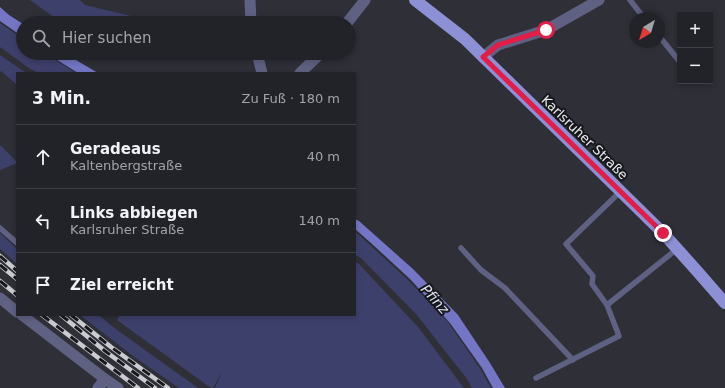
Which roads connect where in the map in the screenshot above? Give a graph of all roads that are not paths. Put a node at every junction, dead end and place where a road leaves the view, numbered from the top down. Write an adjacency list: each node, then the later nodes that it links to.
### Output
1 (250, 0): 7 (street)
2 (365, 0): 8 (street)
3 (415, 0): 10 (main road, Karlsruher Straße)
4 (599, 0): 10 (street)
5 (630, 0): 6 (lane)
6 (639, 12)
7 (251, 16)
8 (352, 16)
9 (665, 43): 11 (lane)
10 (483, 57): 16 (main road, Karlsruher Straße)
11 (677, 58)
12 (259, 60): 14 (street)
13 (313, 60): 15 (street)
14 (262, 72)
15 (301, 72)
16 (621, 191): 20 (main road, Karlsruher Straße); 23 (lane)
17 (0, 228): 18 (lane)
18 (16, 242)
19 (461, 248): 26 (lane)
20 (677, 249): 22 (main road, Karlsruher Straße); 23 (lane)
21 (0, 298): 24 (street)
22 (725, 302)
23 (607, 305): 26 (lane)
24 (16, 311)
25 (23, 316): 28 (street)
26 (573, 360): 27 (lane)
27 (536, 378)
28 (102, 384): 29 (street)
29 (118, 388)

